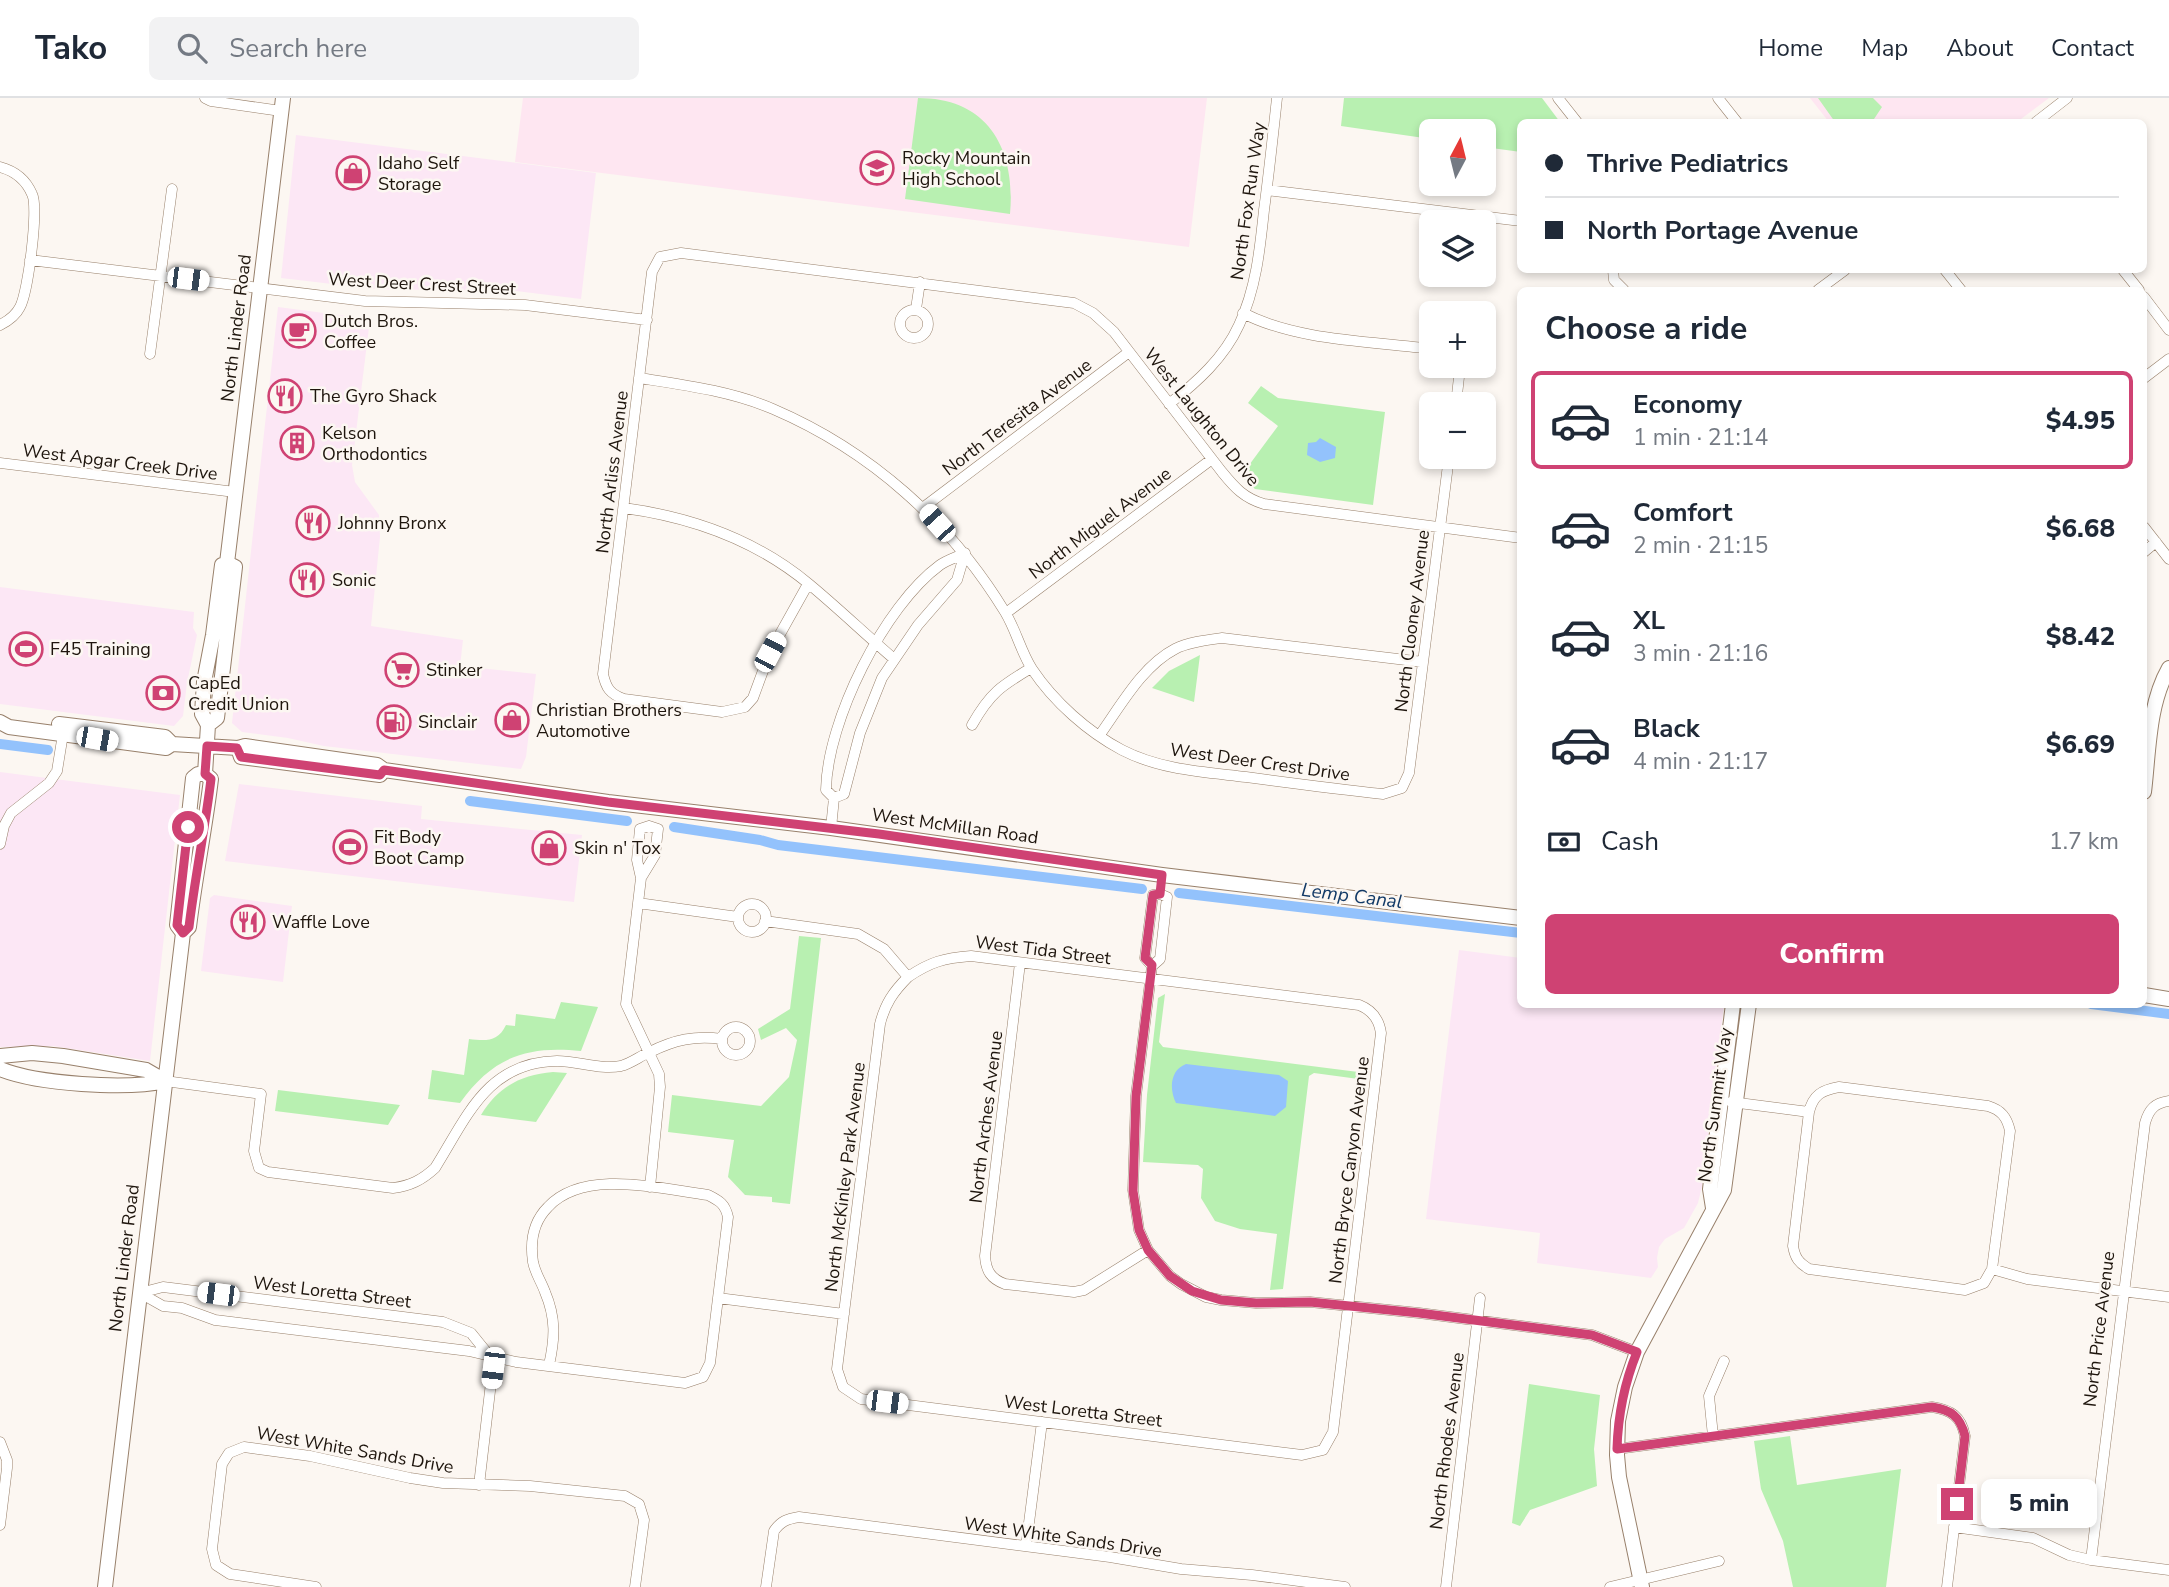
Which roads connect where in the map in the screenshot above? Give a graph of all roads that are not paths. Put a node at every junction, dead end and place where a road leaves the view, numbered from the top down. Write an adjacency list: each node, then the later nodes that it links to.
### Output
1 (205, 98): 6 (street)
2 (1277, 98): 12 (street, North Fox Run Way)
3 (1558, 98): 7 (street)
4 (1718, 98): 8 (street)
5 (2067, 98): 9 (street)
6 (282, 105): 24 (main road, North Linder Road)
7 (1575, 119)
8 (1735, 119)
9 (2040, 119)
10 (0, 167): 15 (street)
11 (172, 189): 19 (street)
12 (1266, 190): 13 (street); 27 (street, North Fox Run Way)
13 (1517, 221)
14 (660, 257): 20 (street, West Laughton Drive); 28 (street, North Arliss Avenue)
15 (30, 260): 19 (street, West Deer Crest Street); 29 (street)
16 (1841, 273): 21 (street)
17 (1947, 273): 22 (street)
18 (2125, 273): 23 (street)
19 (162, 276): 24 (street, West Deer Crest Street); 33 (street)
20 (920, 282): 26 (street); 32 (street, West Laughton Drive)
21 (1822, 287)
22 (1959, 287)
23 (2137, 287)
24 (260, 288): 28 (street, West Deer Crest Street); 41 (main road, North Linder Road)
25 (2147, 301): 30 (street)
26 (916, 309)
27 (1244, 313): 31 (street); 37 (street, North Fox Run Way)
28 (646, 320): 36 (street, North Arliss Avenue)
29 (0, 325)
30 (2169, 330)
31 (1419, 347)
32 (1129, 352): 37 (street, West Laughton Drive); 42 (street, North Teresita Avenue)
33 (150, 354)
34 (2169, 359): 35 (street)
35 (2147, 376)
36 (639, 378): 42 (street, West Deer Crest Drive); 43 (street, North Arliss Avenue)
37 (1169, 404): 38 (street, West Laughton Drive)
38 (1212, 459): 44 (street, West Laughton Drive); 52 (street, North Miguel Avenue)
39 (0, 463): 41 (street, West Apgar Creek Drive)
40 (1447, 469): 44 (street, North Clooney Avenue)
41 (235, 492): 63 (main road, North Linder Road)
42 (924, 507): 49 (street, West Deer Crest Drive)
43 (624, 508): 51 (street); 51 (street, North Arliss Avenue)
44 (1440, 527): 46 (street, West Laughton Drive); 55 (street, North Clooney Avenue)
45 (2147, 531): 47 (street)
46 (1517, 537)
47 (2156, 542): 48 (street); 50 (street)
48 (2147, 550)
49 (965, 553): 52 (street, West Deer Crest Drive); 53 (street); 54 (street)
50 (2169, 559)
51 (808, 584): 53 (street)
52 (1006, 613): 56 (street, West Deer Crest Drive)
53 (876, 643): 54 (street); 66 (street)
54 (893, 659): 66 (street)
55 (1423, 662): 61 (street); 65 (street, North Clooney Avenue)
56 (1031, 668): 59 (street); 61 (street, West Deer Crest Drive)
57 (2169, 668): 64 (main road)
58 (0, 722): 60 (main road, West McMillan Road); 62 (main road, West McMillan Road)
59 (972, 724)
60 (63, 734): 62 (main road, West McMillan Road); 70 (street)
61 (1099, 736): 65 (street, West Deer Crest Drive)
62 (172, 744): 63 (main road, West McMillan Road)
63 (207, 746): 67 (main road, West McMillan Road); 89 (main road, North Linder Road)
64 (2147, 769)
65 (1402, 788)
66 (834, 798): 69 (street)
67 (652, 808): 68 (street); 69 (main road, West McMillan Road)
68 (649, 826): 72 (street); 72 (street)
69 (831, 828): 71 (main road, West McMillan Road)
70 (0, 844)
71 (1162, 875): 75 (main road, West McMillan Road); 79 (street)
72 (641, 878): 73 (street)
73 (638, 903): 74 (street); 86 (street)
74 (738, 917): 76 (street); 76 (street)
75 (1517, 918)
76 (765, 921): 78 (street)
77 (1020, 963): 78 (street, West Tida Street); 79 (street, West Tida Street); 94 (street, North Arches Avenue)
78 (908, 977): 102 (street, North McKinley Park Avenue)
79 (1150, 979): 84 (street, West Tida Street); 94 (street)
80 (2147, 995): 81 (main road)
81 (2169, 999)
82 (1733, 1008): 91 (main road, North Summit Way)
83 (1748, 1008): 91 (main road, North Summit Way)
84 (1375, 1017): 101 (street, North Bryce Canyon Avenue)
85 (722, 1039): 86 (street)
86 (648, 1052): 89 (street); 93 (street)
87 (0, 1056): 89 (main road)
88 (0, 1069): 89 (main road)
89 (165, 1081): 97 (main road, North Linder Road)
90 (2169, 1101): 96 (street, North Price Avenue)
91 (1728, 1102): 92 (street); 104 (main road, North Summit Way)
92 (1809, 1112): 95 (street); 95 (street)
93 (650, 1187): 99 (street); 107 (street)
94 (1148, 1250): 101 (street)
95 (1992, 1269): 96 (street)
96 (2122, 1292): 98 (street); 118 (street, North Price Avenue)
97 (139, 1293): 105 (street); 105 (street, West Loretta Street); 123 (main road, North Linder Road)
98 (2169, 1297)
99 (718, 1298): 102 (street); 107 (street)
100 (1480, 1298): 103 (street, North Rhodes Avenue)
101 (1348, 1305): 103 (street); 113 (street, North Bryce Canyon Avenue)
102 (844, 1314): 108 (street, North McKinley Park Avenue)
103 (1477, 1321): 104 (street); 128 (street, North Rhodes Avenue)
104 (1637, 1352): 112 (main road, North Summit Way)
105 (491, 1355): 107 (street); 114 (street)
106 (1724, 1362): 110 (street)
107 (550, 1365)
108 (843, 1387): 109 (street, West Loretta Street)
109 (1042, 1422): 113 (street, West Loretta Street); 117 (street)
110 (1713, 1436): 112 (street); 116 (street)
111 (1, 1443): 115 (street)
112 (1617, 1449): 121 (main road, North Summit Way)
113 (1323, 1450)
114 (479, 1485): 124 (street, West White Sands Drive); 125 (street, West White Sands Drive)
115 (0, 1525)
116 (1954, 1527): 118 (street); 130 (street)
117 (1026, 1546): 122 (street, West White Sands Drive); 126 (street, West White Sands Drive)
118 (2091, 1560): 120 (street)
119 (1719, 1561): 121 (street)
120 (2169, 1570)
121 (1641, 1584): 129 (street)
122 (1320, 1586): 127 (street, West White Sands Drive)
123 (105, 1587)
124 (317, 1587)
125 (635, 1587)
126 (766, 1587)
127 (1345, 1587)
128 (1446, 1587)
129 (1610, 1587)
130 (1947, 1587)

